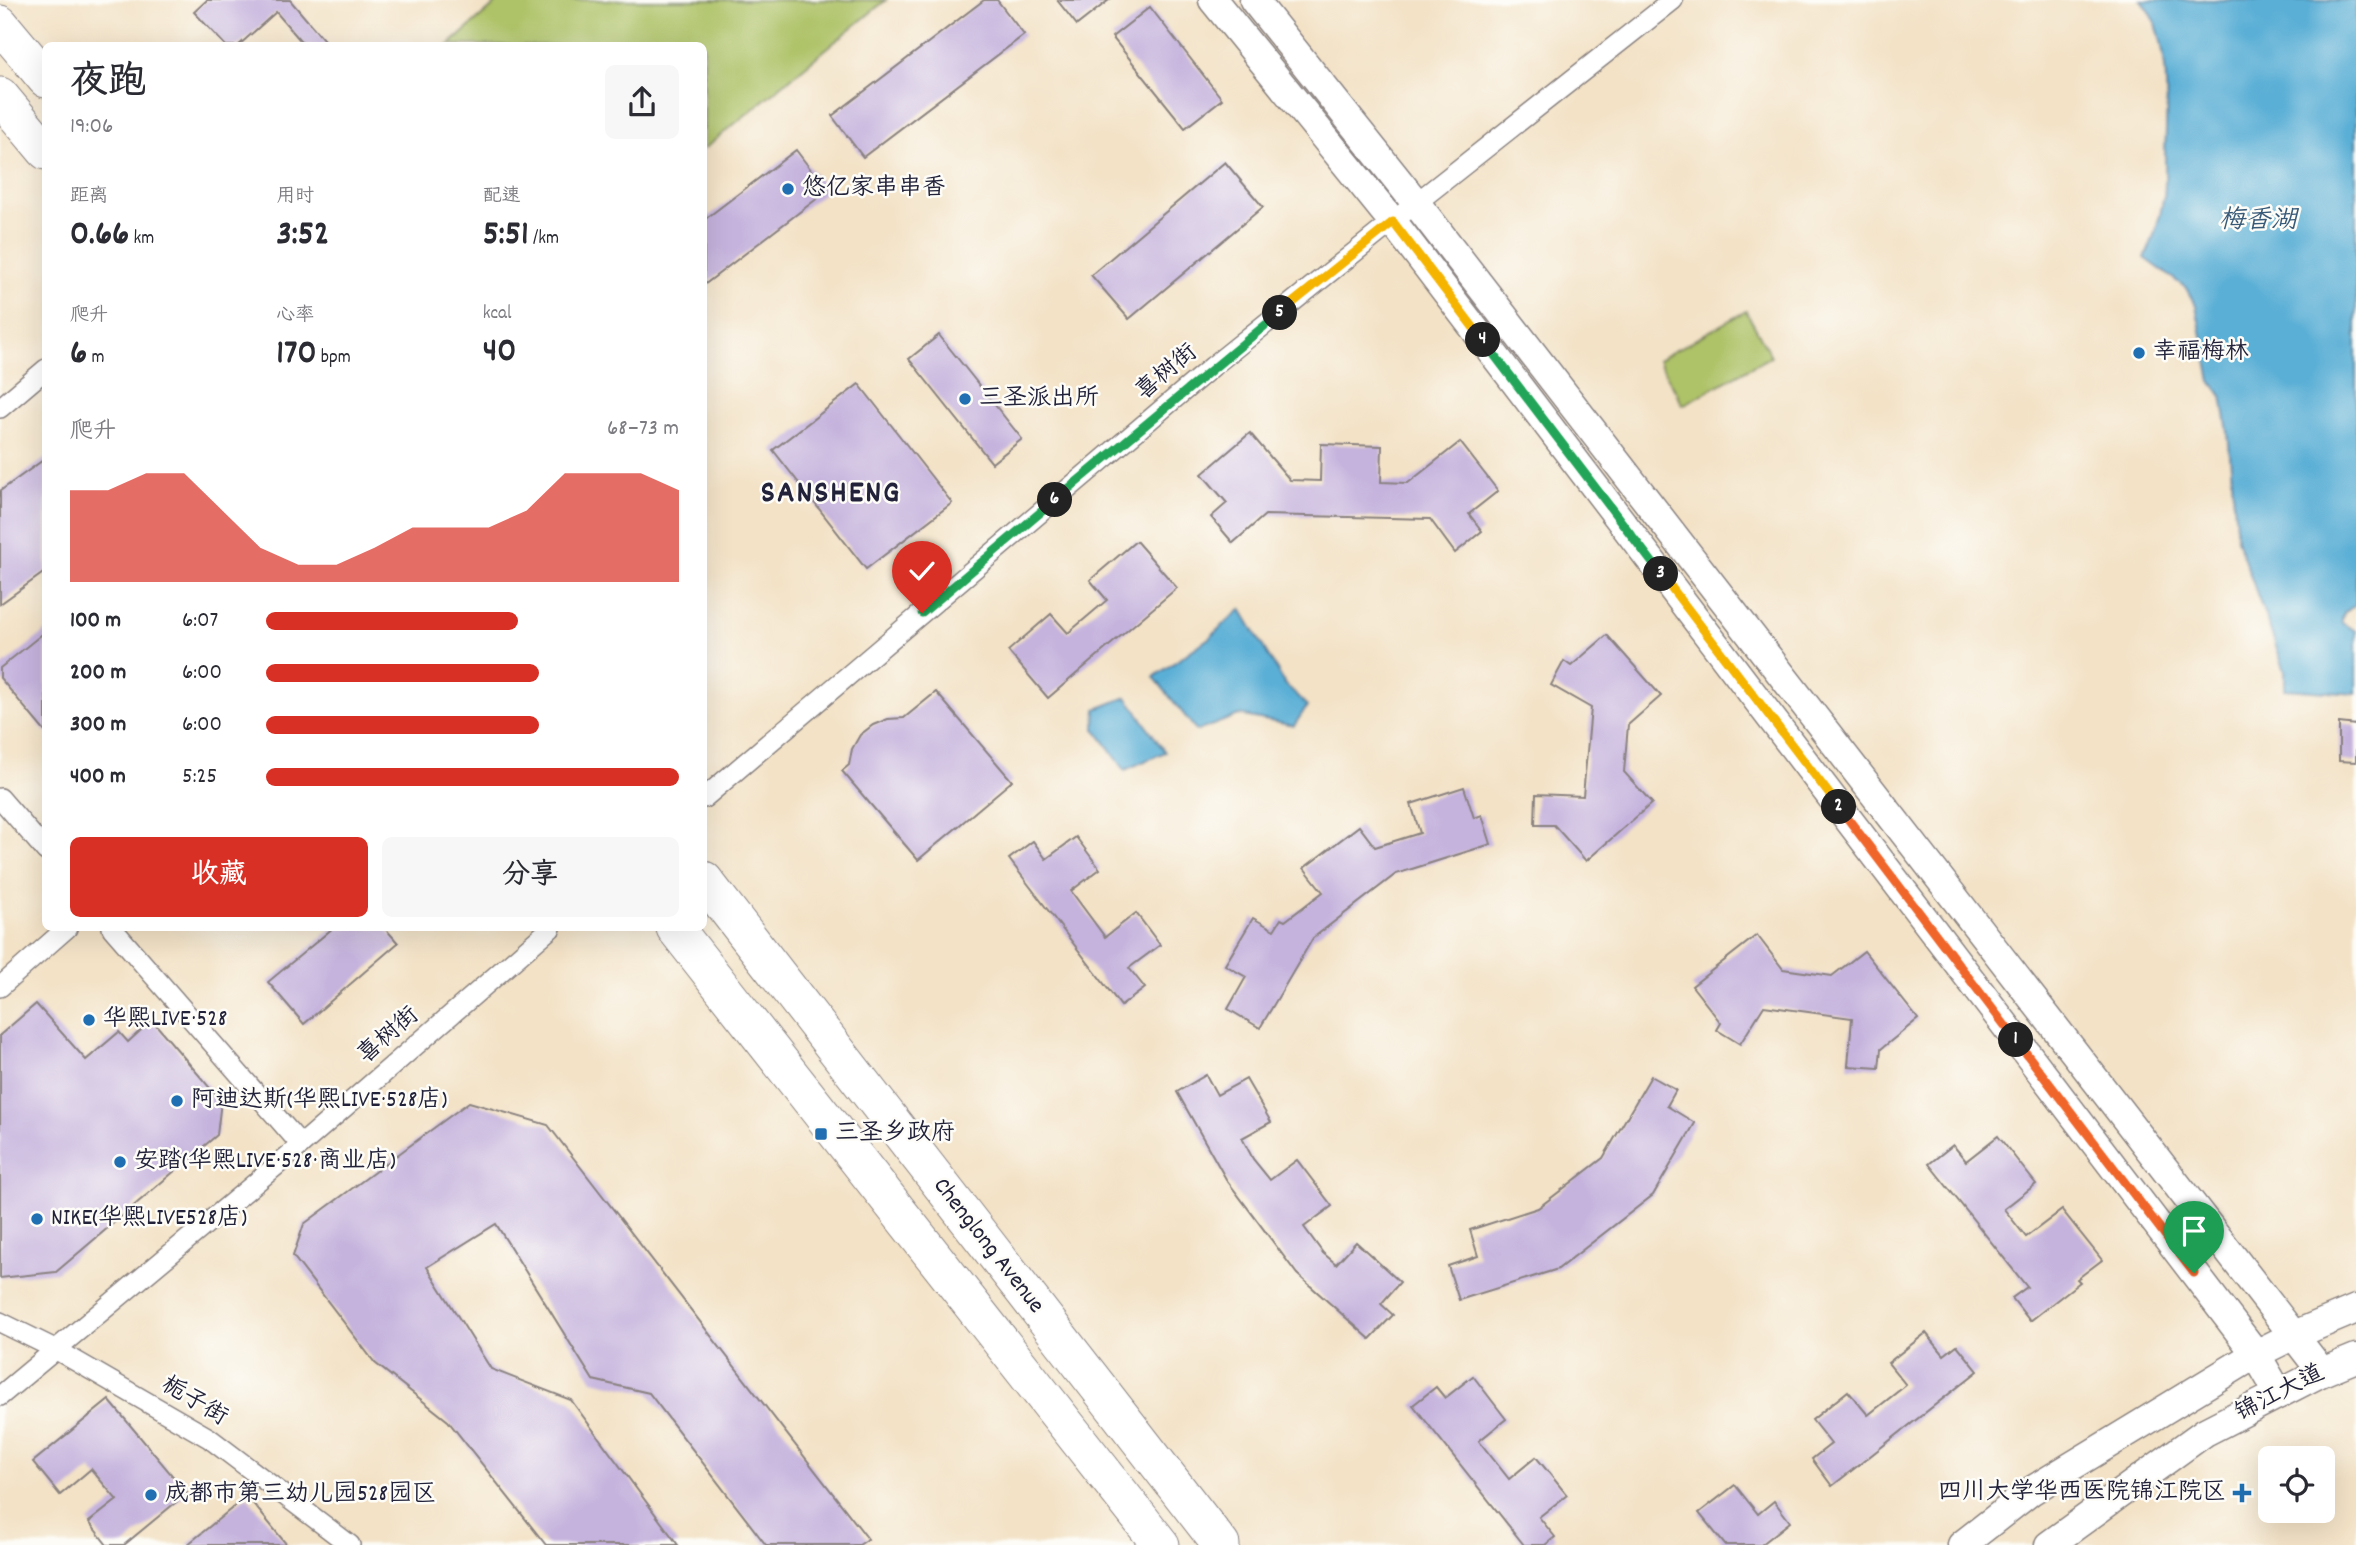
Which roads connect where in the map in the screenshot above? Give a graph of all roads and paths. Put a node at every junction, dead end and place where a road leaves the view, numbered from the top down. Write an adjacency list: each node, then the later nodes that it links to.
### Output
1 (1213, 0): 9 (street)
2 (1254, 0): 8 (street)
3 (1674, 0): 8 (street, 喜树街)
4 (0, 24): 5 (highway)
5 (42, 74)
6 (0, 96): 7 (highway)
7 (42, 146)
8 (1416, 203): 9 (street, 喜树街); 24 (street)
9 (1393, 222): 12 (street, 喜树街); 26 (street)
10 (42, 372): 11 (street)
11 (0, 408)
12 (707, 795)
13 (0, 798): 14 (street)
14 (42, 845)
15 (707, 884): 33 (highway, Chenglong Avenue)
16 (64, 931): 20 (street)
17 (115, 931): 21 (street)
18 (548, 931): 21 (street, 喜树街)
19 (677, 931): 32 (highway, Chenglong Avenue)
20 (0, 986)
21 (301, 1145): 25 (street, 喜树街)
22 (2356, 1309): 24 (street, 锦江大道)
23 (0, 1322): 25 (street, 栀子街)
24 (2292, 1336): 26 (street, 锦江大道); 28 (street)
25 (55, 1349): 30 (street, 喜树街); 31 (street, 栀子街)
26 (2256, 1354): 29 (street); 34 (street, 锦江大道)
27 (2356, 1357): 28 (street, 锦江大道)
28 (2322, 1372): 29 (street, 锦江大道)
29 (2279, 1394): 35 (street, 锦江大道)
30 (0, 1396)
31 (350, 1545)
32 (1161, 1545)
33 (1221, 1545)
34 (1962, 1545)
35 (2049, 1545)

